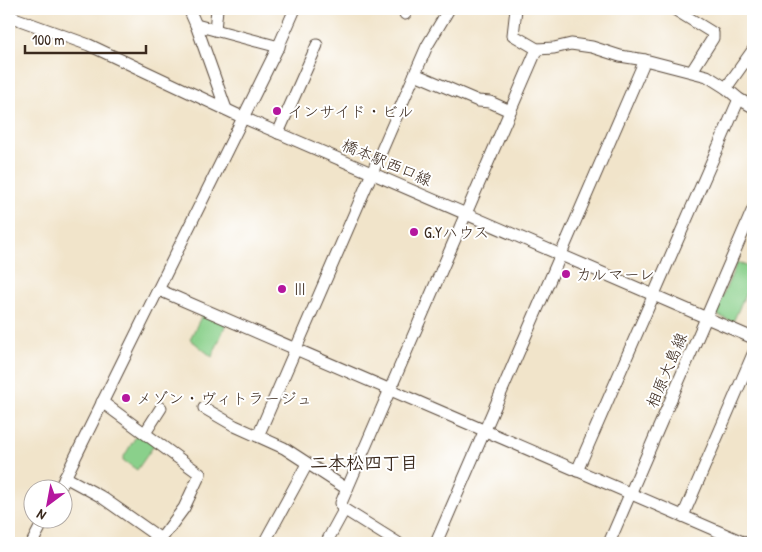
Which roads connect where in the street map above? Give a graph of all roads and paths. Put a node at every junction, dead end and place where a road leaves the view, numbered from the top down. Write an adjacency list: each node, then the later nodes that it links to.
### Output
1 (189, 9): 8 (street)
2 (217, 9): 9 (street)
3 (295, 9): 11 (street)
4 (449, 9): 16 (street)
5 (516, 9): 12 (street)
6 (682, 11): 15 (street)
7 (9, 16): 20 (street, 橋本駅西口線)
8 (196, 25): 9 (street); 20 (street)
9 (215, 30): 11 (street)
10 (317, 45): 23 (street)
11 (278, 47): 22 (street)
12 (537, 49): 14 (street); 21 (street)
13 (753, 50): 17 (street)
14 (645, 60): 15 (street); 27 (street)
15 (692, 72): 17 (street)
16 (415, 74): 21 (street); 24 (street)
17 (726, 88): 18 (street)
18 (739, 99): 19 (street); 29 (street)
19 (753, 107)
20 (226, 109): 22 (street, 橋本駅西口線)
21 (510, 111): 26 (street)
22 (244, 118): 23 (street, 橋本駅西口線); 28 (street)
23 (278, 133): 24 (street, 橋本駅西口線)
24 (372, 173): 26 (street, 橋本駅西口線); 32 (street)
25 (753, 209): 30 (street, 相原大島線)
26 (466, 214): 27 (street, 橋本駅西口線); 34 (street)
27 (561, 255): 29 (street, 橋本駅西口線); 38 (street)
28 (159, 290): 32 (street); 35 (street)
29 (653, 296): 30 (street, 橋本駅西口線); 42 (street)
30 (706, 318): 31 (street, 橋本駅西口線); 46 (street, 相原大島線)
31 (753, 338)
32 (296, 349): 34 (street); 40 (street)
33 (753, 354): 48 (street)
34 (390, 390): 38 (street); 45 (street)
35 (102, 402): 39 (street); 43 (street)
36 (161, 408): 39 (street)
37 (204, 408): 40 (street)
38 (484, 430): 42 (street); 55 (street)
39 (145, 433): 50 (street)
40 (258, 436): 41 (street)
41 (307, 464): 45 (street); 52 (street)
42 (578, 471): 46 (street)
43 (65, 477): 44 (street); 50 (street)
44 (64, 480)
45 (347, 489): 47 (street)
46 (630, 494): 48 (street); 56 (street, 相原大島線)
47 (344, 510): 53 (street); 54 (street)
48 (683, 516): 57 (street)
49 (39, 530): 51 (street)
50 (160, 541)
51 (32, 543)
52 (264, 543)
53 (326, 543)
54 (398, 543)
55 (436, 543)
56 (609, 543)
57 (745, 543)

